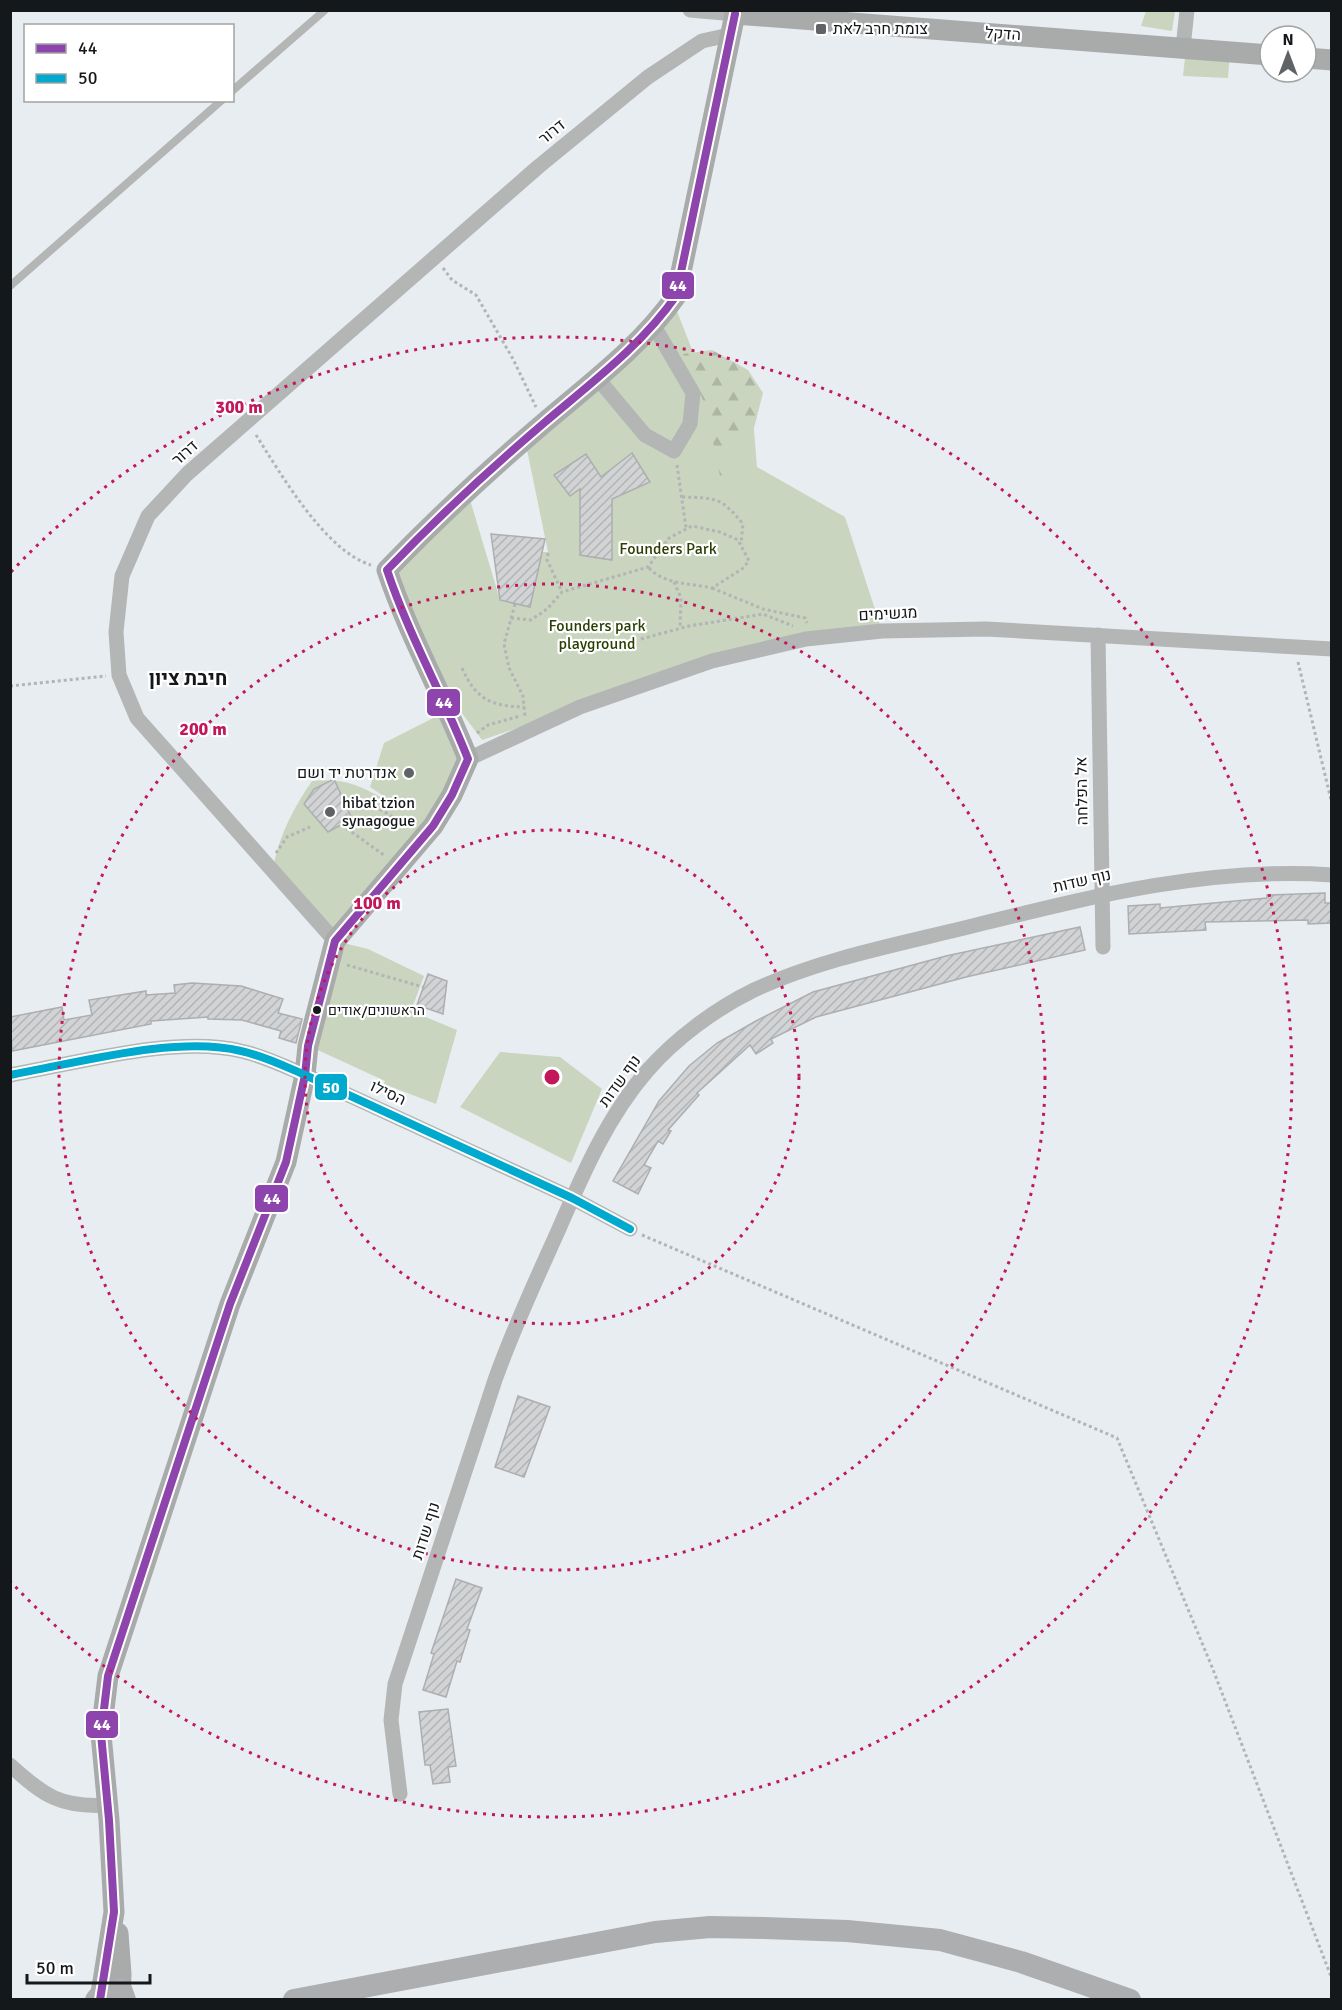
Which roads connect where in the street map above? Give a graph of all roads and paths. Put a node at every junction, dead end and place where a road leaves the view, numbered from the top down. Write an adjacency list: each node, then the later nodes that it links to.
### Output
1 (325, 10): 9 (lane)
2 (690, 10): 4 (street)
3 (1187, 10): 7 (street)
4 (735, 14): 5 (street, הדקל); 6 (street)
5 (783, 14): 7 (street, הדקל)
6 (729, 35): 11 (street, דרור); 13 (street)
7 (1183, 48): 8 (street, הדקל)
8 (1258, 54)
9 (234, 89)
10 (220, 102): 12 (lane)
11 (435, 257): 15 (street, דרור); 16 (path)
12 (10, 286)
13 (654, 326): 14 (street); 14 (street)
14 (598, 379): 16 (street)
15 (246, 422): 23 (path); 36 (street, דרור)
16 (544, 423): 23 (street)
17 (680, 482): 18 (path)
18 (682, 497): 19 (path); 20 (path)
19 (686, 528): 20 (path); 22 (path)
20 (741, 545): 25 (path)
21 (548, 553): 26 (path)
22 (648, 567): 24 (path); 26 (path)
23 (387, 570): 42 (street)
24 (674, 582): 25 (path); 29 (path)
25 (712, 588): 32 (path)
26 (562, 592): 28 (path)
27 (515, 604): 28 (path)
28 (511, 618): 38 (path)
29 (680, 628): 31 (path); 32 (path)
30 (1098, 635): 32 (street, מגשימים); 33 (street, מגשימים); 51 (street, אל הפלחה)
31 (641, 639)
32 (806, 639): 41 (street, מגשימים)
33 (1296, 647): 34 (street, מגשימים); 43 (path)
34 (1332, 649)
35 (462, 668): 38 (path)
36 (119, 675): 37 (path); 49 (street, דרור)
37 (10, 686)
38 (524, 707): 39 (path)
39 (525, 716): 40 (path); 41 (path)
40 (477, 733)
41 (527, 733): 42 (street, מגשימים)
42 (468, 759): 47 (street)
43 (1332, 804)
44 (345, 805): 47 (path)
45 (342, 825): 48 (path)
46 (310, 827): 49 (path)
47 (423, 837): 48 (street)
48 (399, 866): 53 (street)
49 (270, 869): 53 (street, דרור)
50 (1332, 875): 51 (street, נוף שדות)
51 (1101, 894): 52 (street, אל הפלחה); 57 (street, נוף שדות)
52 (1103, 947)
53 (333, 950): 54 (path); 56 (street)
54 (423, 987)
55 (10, 1075): 56 (street, הסילו)
56 (306, 1075): 57 (street, הסילו); 61 (street)
57 (572, 1198): 58 (street, הסילו); 60 (street, נוף שדות)
58 (630, 1229): 63 (path)
59 (10, 1765): 61 (street)
60 (400, 1794)
61 (108, 1804): 64 (street)
62 (451, 1971): 65 (main road); 66 (main road); 67 (main road)
63 (1332, 1979)
64 (110, 1997)
65 (294, 2000)
66 (364, 2000)
67 (1130, 2000)

